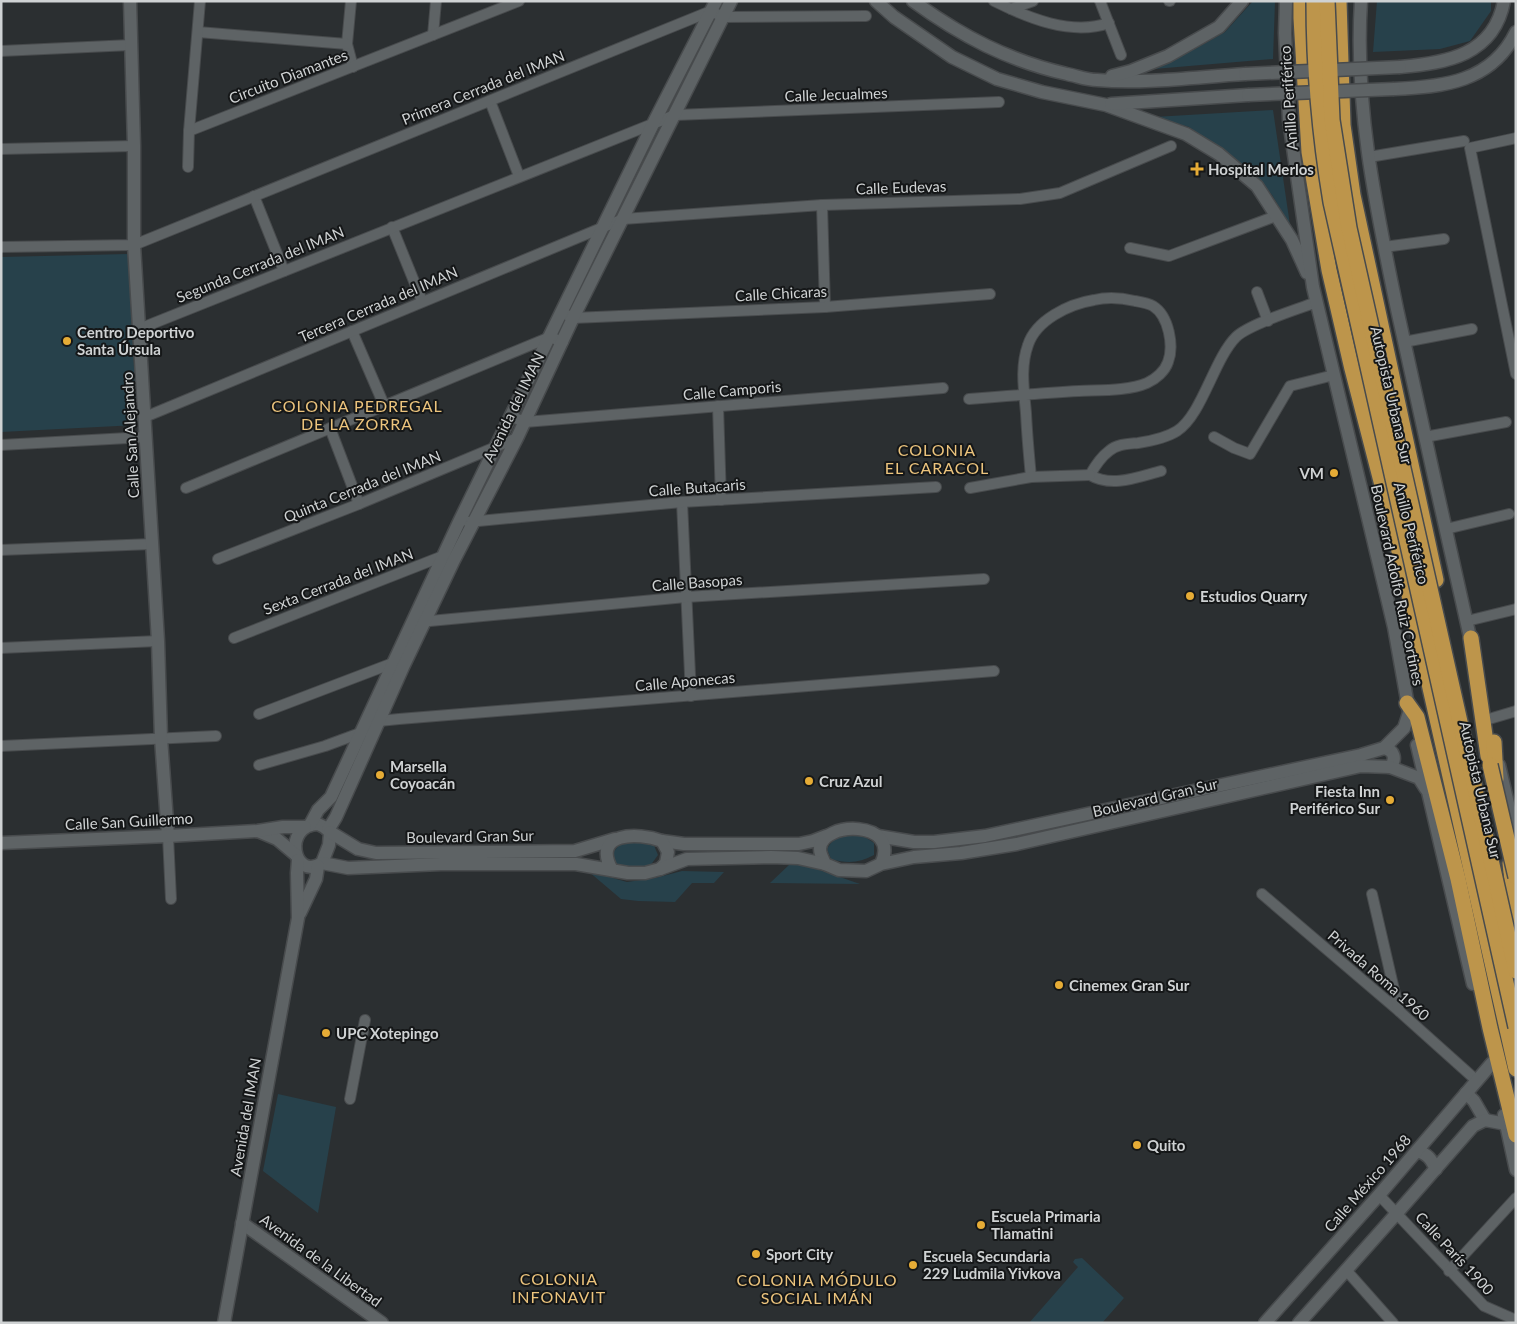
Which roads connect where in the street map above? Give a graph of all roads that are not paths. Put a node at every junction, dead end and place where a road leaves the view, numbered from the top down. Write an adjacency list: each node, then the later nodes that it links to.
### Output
1 (130, 1): 31 (main road, Calle San Alejandro)
2 (200, 1): 26 (street)
3 (351, 1): 30 (street)
4 (436, 1): 29 (street)
5 (520, 1): 29 (street, Circuito Diamantes)
6 (731, 1): 24 (main road, Avenida del IMAN)
7 (876, 1): 28 (main road)
8 (913, 1): 22 (main road)
9 (994, 1): 21 (street)
10 (1033, 1): 21 (street)
11 (1100, 1): 25 (street)
12 (1242, 1): 35 (main road)
13 (1286, 1): 62 (main road, Boulevard Adolfo Ruiz Cortines)
14 (1300, 1): 109 (highway, Anillo Periférico)
15 (1314, 1): 169 (highway, Autopista Urbana Sur, bridge)
16 (1327, 1): 166 (highway, Autopista Urbana Sur, bridge)
17 (1338, 1): 165 (highway, Anillo Periférico)
18 (1504, 1): 35 (main road, bridge)
19 (1361, 3): 47 (main road)
20 (714, 6): 24 (street); 36 (street, Primera Cerrada del IMAN); 40 (main road, Avenida del IMAN)
21 (1011, 9): 25 (street)
22 (930, 14): 28 (main road); 35 (main road)
23 (866, 16): 24 (street)
24 (724, 17): 39 (main road, Avenida del IMAN)
25 (1109, 23): 33 (street)
26 (198, 32): 30 (street); 41 (street)
27 (1516, 32): 38 (main road, bridge)
28 (918, 33): 38 (main road)
29 (433, 35): 34 (street, Circuito Diamantes)
30 (347, 44): 34 (street)
31 (131, 45): 32 (street); 44 (main road, Calle San Alejandro)
32 (1, 51)
33 (1121, 55)
34 (353, 67): 41 (street, Circuito Diamantes)
35 (1095, 80)
36 (490, 101): 49 (street); 50 (street, Primera Cerrada del IMAN)
37 (999, 102): 39 (street, Calle Jecualmes)
38 (1106, 104): 52 (main road)
39 (674, 115): 40 (street, Segunda Cerrada del IMAN); 53 (main road, Avenida del IMAN)
40 (654, 122): 49 (street, Segunda Cerrada del IMAN); 55 (main road, Avenida del IMAN)
41 (189, 131): 48 (street)
42 (1516, 138): 76 (street)
43 (1464, 142): 47 (street)
44 (134, 146): 46 (street); 57 (main road, Calle San Alejandro)
45 (1171, 146): 51 (street, Calle Eudevas)
46 (1, 149)
47 (1369, 157): 59 (main road)
48 (188, 167)
49 (519, 176): 54 (street, Segunda Cerrada del IMAN)
50 (254, 196): 57 (street, Primera Cerrada del IMAN); 61 (street)
51 (822, 205): 53 (street, Calle Eudevas); 67 (street)
52 (1276, 216): 60 (street); 62 (main road)
53 (623, 219): 55 (street, Tercera Cerrada del IMAN); 68 (main road, Avenida del IMAN)
54 (392, 227): 61 (street, Segunda Cerrada del IMAN); 65 (street)
55 (604, 227): 65 (street, Tercera Cerrada del IMAN); 68 (main road, Avenida del IMAN)
56 (1444, 239): 59 (street)
57 (134, 244): 58 (street); 70 (main road, Calle San Alejandro)
58 (1, 247)
59 (1384, 247): 75 (main road)
60 (1130, 248)
61 (284, 271): 70 (street, Segunda Cerrada del IMAN)
62 (1313, 286): 66 (main road, Boulevard Adolfo Ruiz Cortines)
63 (1257, 292): 69 (street)
64 (990, 294): 67 (street, Calle Chicaras)
65 (422, 302): 72 (street, Tercera Cerrada del IMAN)
66 (1317, 302): 69 (street); 77 (main road, Boulevard Adolfo Ruiz Cortines)
67 (825, 307): 68 (street, Calle Chicaras)
68 (568, 316): 73 (main road, Avenida del IMAN); 74 (main road, Avenida del IMAN)
69 (1268, 321): 95 (street)
70 (140, 329): 84 (main road, Calle San Alejandro)
71 (1472, 329): 75 (street)
72 (352, 330): 81 (street); 84 (street, Tercera Cerrada del IMAN)
73 (550, 337): 74 (street); 81 (street); 83 (main road, Avenida del IMAN)
74 (563, 342): 85 (main road, Avenida del IMAN)
75 (1404, 342): 90 (main road)
76 (1516, 374)
77 (1334, 375): 89 (street); 124 (main road, Boulevard Adolfo Ruiz Cortines)
78 (943, 388): 82 (street, Calle Camporis)
79 (1024, 394): 79 (street); 80 (street); 96 (street)
80 (969, 399)
81 (384, 405): 87 (street)
82 (718, 406): 85 (street, Calle Camporis); 100 (street)
83 (512, 416): 85 (street); 93 (main road, Avenida del IMAN)
84 (145, 417): 88 (main road, Calle San Alejandro)
85 (525, 422): 91 (main road, Avenida del IMAN)
86 (1506, 422): 90 (street)
87 (330, 428): 98 (street); 102 (street)
88 (146, 437): 92 (street); 107 (main road, Calle San Alejandro)
89 (1214, 437)
90 (1425, 437): 106 (main road)
91 (517, 438): 93 (street, Quinta Cerrada del IMAN); 104 (main road, Avenida del IMAN)
92 (1, 445)
93 (497, 446): 102 (street, Quinta Cerrada del IMAN); 105 (main road, Avenida del IMAN)
94 (1161, 471): 95 (street)
95 (1090, 475): 96 (street)
96 (1031, 477): 99 (street)
97 (936, 487): 100 (street, Calle Butacaris)
98 (186, 488)
99 (970, 488)
100 (721, 500): 101 (street, Calle Butacaris)
101 (682, 502): 104 (street, Calle Butacaris); 113 (street)
102 (359, 504): 111 (street, Quinta Cerrada del IMAN)
103 (1508, 514): 106 (street)
104 (474, 521): 105 (street, Calle Butacaris); 110 (main road, Avenida del IMAN)
105 (459, 522): 110 (main road, Avenida del IMAN)
106 (1446, 529): 115 (main road)
107 (152, 544): 108 (street); 119 (main road, Calle San Alejandro)
108 (1, 550)
109 (1400, 555): 136 (highway); 171 (highway, Anillo Periférico)
110 (449, 558): 116 (main road, Avenida del IMAN); 117 (street, Sexta Cerrada del IMAN)
111 (218, 559)
112 (984, 579): 113 (street, Calle Basopas)
113 (686, 597): 116 (street, Calle Basopas); 123 (street)
114 (1516, 609): 115 (street)
115 (1467, 621): 118 (main road)
116 (418, 622): 121 (main road, Avenida del IMAN)
117 (234, 638)
118 (1470, 638): 127 (main road); 159 (highway, bridge)
119 (158, 641): 120 (street); 131 (main road, Calle San Alejandro)
120 (1, 648)
121 (398, 665): 126 (street); 128 (main road, Avenida del IMAN); 129 (main road, Avenida del IMAN)
122 (994, 671): 123 (street, Calle Aponecas)
123 (691, 696): 128 (street, Calle Aponecas)
124 (1408, 708): 134 (main road, Boulevard Gran Sur); 136 (highway); 138 (main road, Boulevard Adolfo Ruiz Cortines)
125 (1516, 712): 127 (street)
126 (259, 714)
127 (1489, 719): 132 (main road)
128 (379, 721): 129 (street); 143 (main road, Avenida del IMAN)
129 (360, 734): 135 (street); 141 (main road, Avenida del IMAN)
130 (216, 736): 131 (street)
131 (161, 738): 133 (street); 144 (main road, Calle San Alejandro)
132 (1494, 742): 140 (main road); 164 (highway)
133 (1, 746)
134 (1384, 748): 137 (main road); 139 (main road, Boulevard Gran Sur)
135 (259, 765)
136 (1434, 766): 151 (highway); 158 (highway)
137 (1390, 767): 138 (main road, Boulevard Gran Sur); 139 (main road, Boulevard Gran Sur)
138 (1427, 790): 151 (main road, Boulevard Adolfo Ruiz Cortines)
139 (1154, 807): 146 (main road, Boulevard Gran Sur); 155 (main road, Boulevard Gran Sur)
140 (1512, 808): 147 (main road)
141 (308, 826): 142 (main road, Calle San Guillermo); 143 (main road); 152 (main road)
142 (258, 831): 144 (main road, Calle San Guillermo); 152 (main road, Calle San Guillermo)
143 (329, 831): 148 (main road, Boulevard Gran Sur); 153 (main road)
144 (168, 836): 150 (main road, Calle San Guillermo); 162 (street)
145 (826, 836): 146 (main road); 149 (main road); 154 (main road)
146 (878, 836): 155 (main road)
147 (1516, 838)
148 (615, 839): 149 (main road); 157 (main road)
149 (662, 841): 156 (main road)
150 (1, 843)
151 (1445, 844): 158 (highway); 170 (main road, Boulevard Adolfo Ruiz Cortines)
152 (297, 858): 153 (main road); 163 (main road, Avenida del IMAN)
153 (320, 864): 157 (main road, Boulevard Gran Sur); 163 (main road, Avenida del IMAN)
154 (825, 864): 155 (main road); 156 (main road)
155 (880, 864)
156 (660, 869): 157 (main road)
157 (612, 870)
158 (1457, 875): 176 (highway)
159 (1516, 877)
160 (1262, 894): 167 (street, Privada Roma 1960)
161 (1372, 894): 167 (street)
162 (171, 899)
163 (298, 918): 185 (main road, Avenida del IMAN)
164 (1516, 922)
165 (1516, 948)
166 (1516, 971)
167 (1399, 1011): 172 (street, Privada Roma 1960)
168 (365, 1020): 174 (street)
169 (1516, 1027)
170 (1492, 1063): 172 (main road, Calle México 1968); 176 (main road, Boulevard Adolfo Ruiz Cortines)
171 (1516, 1069)
172 (1476, 1080): 173 (main road, Calle México 1968)
173 (1466, 1093): 175 (main road); 177 (main road, Calle México 1968)
174 (350, 1099)
175 (1484, 1120): 176 (main road); 179 (main road)
176 (1511, 1130): 181 (main road, Boulevard Adolfo Ruiz Cortines)
177 (1428, 1138): 178 (main road, Calle México 1968); 179 (main road)
178 (1417, 1151): 180 (main road); 182 (main road, Calle México 1968)
179 (1447, 1154): 180 (main road)
180 (1436, 1169): 184 (main road)
181 (1516, 1170)
182 (1379, 1195): 184 (street, Calle París 1900); 191 (main road, Calle México 1968)
183 (1516, 1198): 187 (street)
184 (1398, 1213): 186 (main road); 187 (street, Calle París 1900)
185 (242, 1223): 189 (main road, Avenida del IMAN); 190 (main road, Avenida de la Libertad)
186 (1346, 1270): 192 (main road); 193 (street)
187 (1449, 1271): 188 (street, Calle París 1900)
188 (1516, 1320)
189 (224, 1323)
190 (382, 1323)
191 (1265, 1323)
192 (1298, 1323)
193 (1393, 1323)

